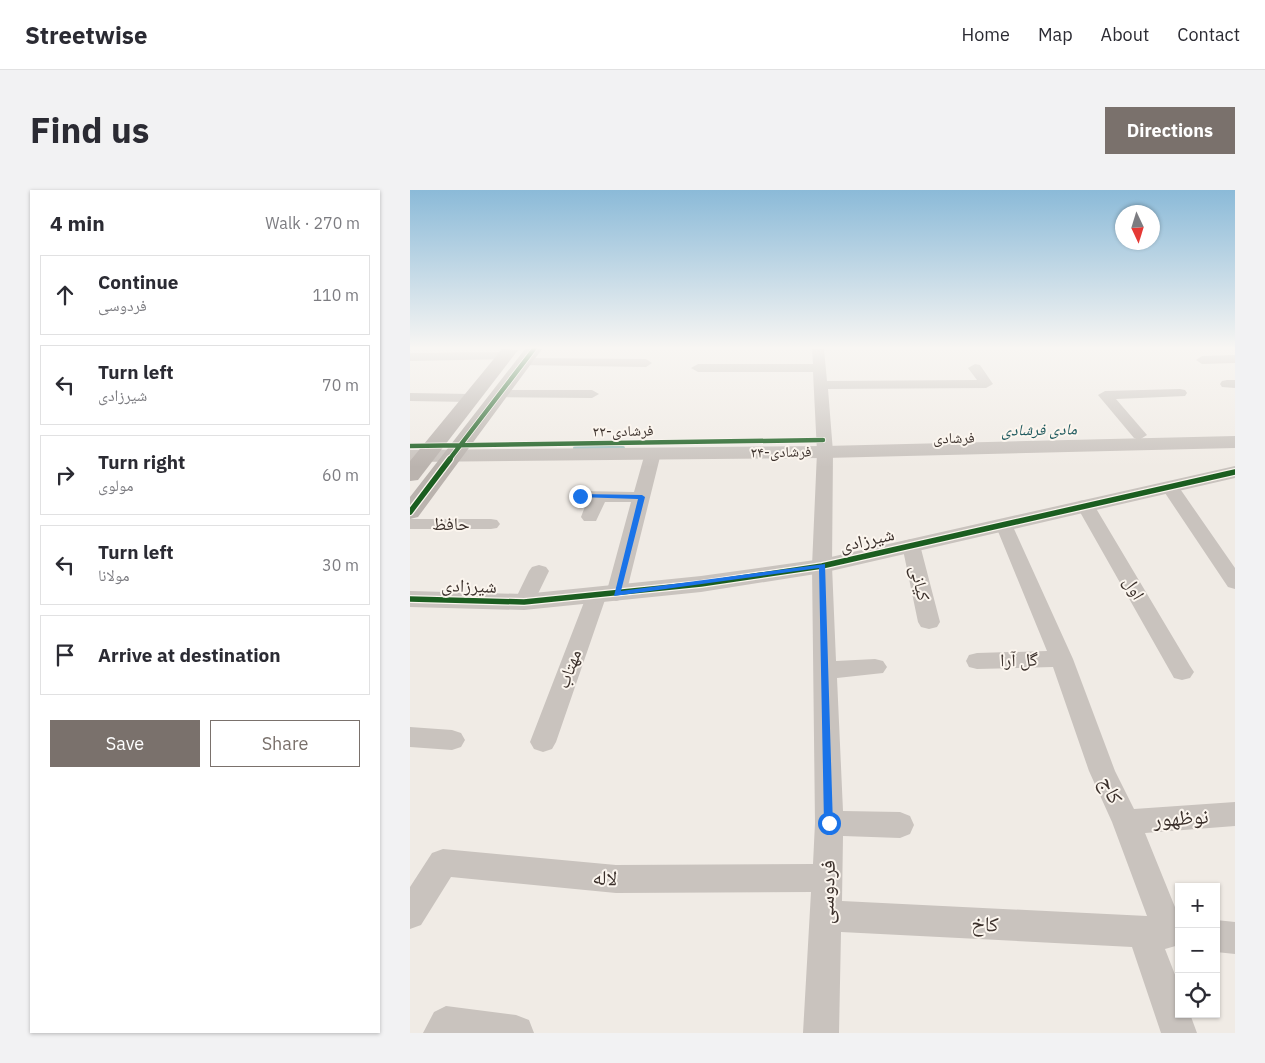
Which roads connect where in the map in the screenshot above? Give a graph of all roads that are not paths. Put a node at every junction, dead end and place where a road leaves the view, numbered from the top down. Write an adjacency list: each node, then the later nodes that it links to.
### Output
1 (479, 388): 10 (main road)
2 (502, 388): 7 (main road)
3 (820, 388): 14 (street, فردوسی)
4 (1142, 388): 5 (street)
5 (1147, 393): 6 (street); 11 (street)
6 (1180, 393)
7 (500, 394): 8 (street); 15 (main road)
8 (592, 394)
9 (410, 398): 10 (street)
10 (468, 398): 17 (main road)
11 (1142, 432): 12 (street); 13 (street); 14 (street, ۲۴-فرشادی)
12 (1235, 433)
13 (1235, 442)
14 (824, 446): 15 (street, ۲۲-فرشادی); 16 (street, ۲۴-فرشادی); 30 (street, فردوسی)
15 (456, 450): 16 (street, ۲۴-فرشادی); 17 (street, ۲۴-فرشادی); 24 (main road)
16 (653, 454): 22 (street, مهتاب)
17 (417, 455)
18 (1235, 472): 19 (street, شیرزادی)
19 (1170, 487): 23 (street, شیرزادی); 32 (street)
20 (580, 496): 21 (street)
21 (598, 496): 22 (street); 25 (street)
22 (642, 497): 33 (street, مهتاب)
23 (1086, 504): 28 (street, شیرزادی); 41 (street, اول)
24 (410, 512)
25 (590, 517)
26 (410, 524): 27 (street, حافظ)
27 (491, 524)
28 (1004, 524): 29 (street, شیرزادی); 37 (street, کاج)
29 (910, 545): 30 (street, شیرزادی); 36 (street, کیانی)
30 (822, 566): 33 (street, شیرزادی); 40 (street, فردوسی)
31 (539, 571): 35 (street)
32 (1235, 583)
33 (606, 595): 35 (street, شیرزادی); 44 (street, مهتاب)
34 (410, 599): 35 (street, شیرزادی)
35 (524, 602)
36 (929, 622)
37 (1062, 659): 38 (street, گل آرا); 46 (street, کاج)
38 (977, 661)
39 (875, 667): 40 (street)
40 (825, 670): 47 (street, فردوسی)
41 (1182, 672)
42 (410, 737): 43 (street)
43 (452, 740)
44 (543, 742)
45 (1235, 814): 46 (street, نوظهور)
46 (1126, 822): 52 (street, کاج)
47 (829, 823): 48 (street); 49 (street, فردوسی)
48 (900, 825)
49 (828, 878): 50 (street, لاله); 51 (street, فردوسی)
50 (410, 914)
51 (826, 916): 52 (street, کاخ); 55 (street, فردوسی)
52 (1164, 933): 56 (street, کاج)
53 (441, 1033): 54 (street)
54 (516, 1033)
55 (820, 1033)
56 (1179, 1033)

